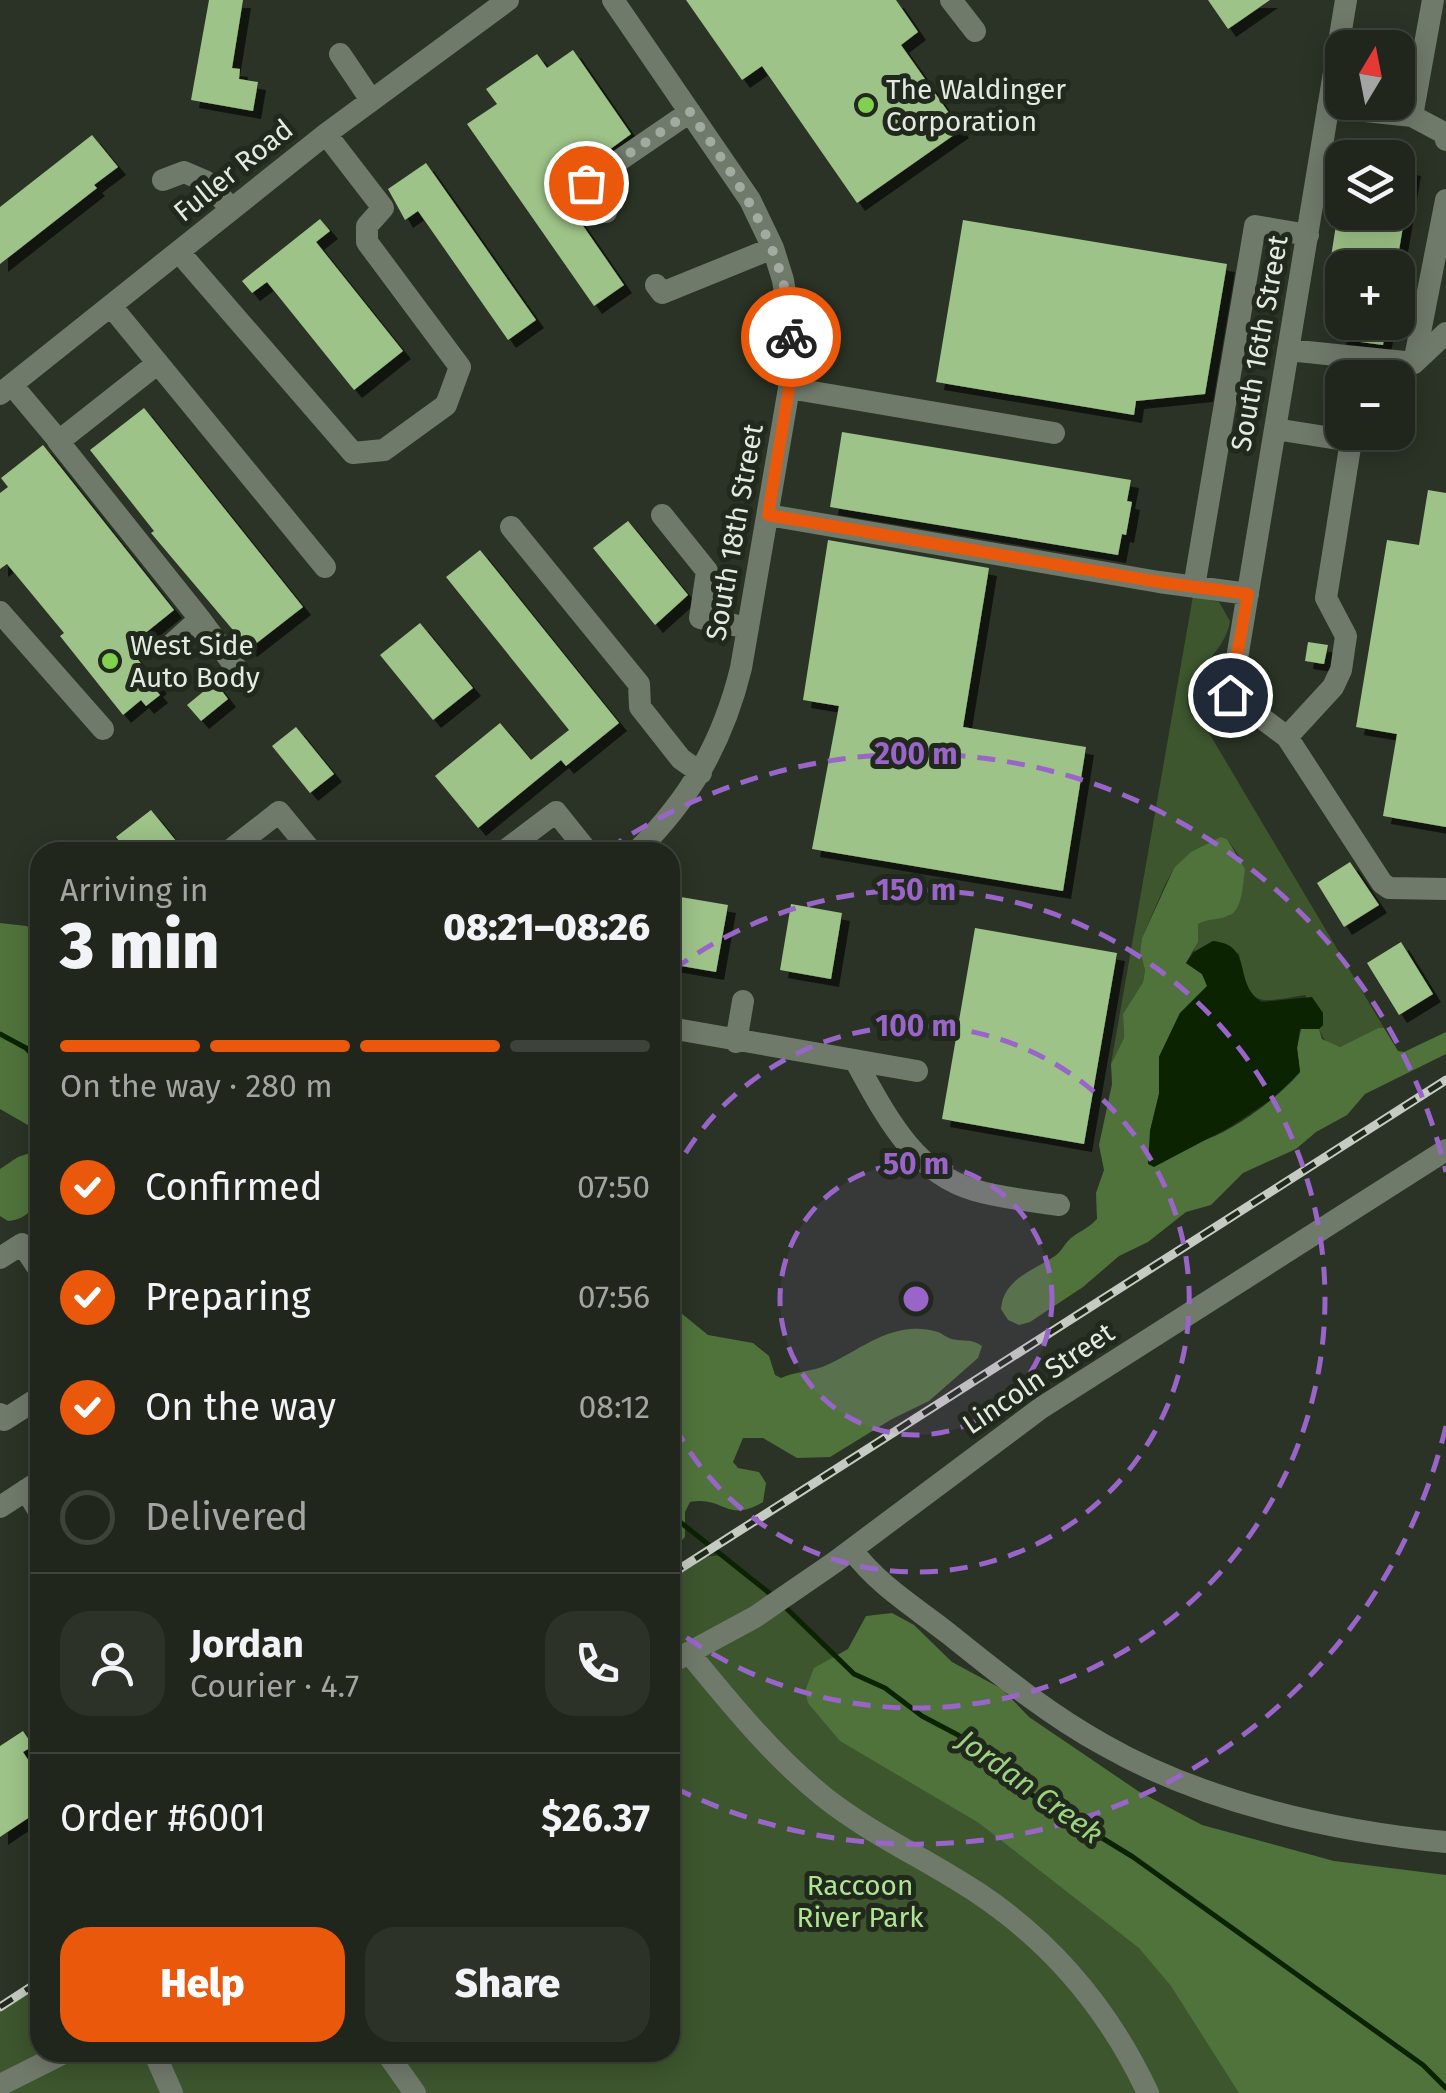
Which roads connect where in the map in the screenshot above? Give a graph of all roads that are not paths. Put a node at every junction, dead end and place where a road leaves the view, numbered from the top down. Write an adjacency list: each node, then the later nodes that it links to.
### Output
1 (508, 0): 10 (street, Fuller Road)
2 (614, 0): 11 (street, South 18th Street)
3 (951, 0): 7 (street)
4 (1346, 0): 6 (street, South 16th Street)
5 (1432, 0): 9 (street)
6 (1341, 30)
7 (975, 31)
8 (340, 54): 10 (street)
9 (1415, 99)
10 (371, 100): 14 (street, Fuller Road)
11 (690, 112): 19 (street); 21 (street, South 18th Street)
12 (1415, 118): 15 (street)
13 (1326, 120): 20 (street, South 16th Street)
14 (326, 134): 18 (street, Fuller Road); 22 (street)
15 (1446, 140)
16 (163, 180): 18 (street)
17 (1446, 200): 28 (street)
18 (232, 210): 22 (street, Fuller Road)
19 (606, 212)
20 (1308, 235): 26 (street, South 16th Street); 40 (street)
21 (773, 248): 23 (street); 31 (street, South 18th Street)
22 (179, 252): 24 (street, Fuller Road)
23 (656, 285)
24 (110, 306): 30 (street); 32 (street, Fuller Road)
25 (1446, 333): 29 (street)
26 (1288, 350): 27 (street); 33 (street, South 16th Street)
27 (1385, 360)
28 (1415, 360)
29 (1415, 362)
30 (158, 363): 35 (street); 39 (street)
31 (789, 388): 34 (street); 37 (street, South 18th Street)
32 (6, 390): 35 (street)
33 (1275, 429): 41 (street, South 16th Street); 48 (street)
34 (1054, 434)
35 (58, 441): 43 (street)
36 (662, 515): 44 (street)
37 (768, 515): 40 (street); 44 (street, South 18th Street)
38 (511, 526): 49 (street)
39 (326, 567)
40 (1194, 587): 41 (street)
41 (1248, 594): 48 (street, South 16th Street)
42 (0, 612): 47 (street)
43 (200, 619): 45 (street); 46 (street)
44 (748, 628): 49 (street, South 18th Street)
45 (170, 646)
46 (237, 669)
47 (103, 730)
48 (1287, 737): 55 (street)
49 (701, 774): 54 (street, South 18th Street)
50 (241, 842): 51 (street)
51 (304, 842)
52 (516, 842): 53 (street)
53 (580, 842)
54 (645, 842)
55 (1446, 889)
56 (743, 1001): 58 (street)
57 (680, 1030): 58 (street)
58 (736, 1042): 59 (street)
59 (856, 1062): 60 (street); 62 (street)
60 (917, 1071)
61 (1446, 1150): 69 (street, Lincoln Street)
62 (1058, 1205)
63 (30, 1256): 64 (street)
64 (0, 1258)
65 (30, 1403): 66 (street)
66 (0, 1414)
67 (30, 1487): 68 (street)
68 (0, 1506)
69 (852, 1550): 70 (street, Lincoln Street); 71 (street)
70 (680, 1658): 80 (street)
71 (1446, 1842)
72 (48, 2062): 76 (street)
73 (51, 2062): 77 (street)
74 (158, 2062): 78 (street)
75 (393, 2062): 79 (street)
76 (0, 2085)
77 (15, 2093)
78 (172, 2093)
79 (415, 2093)
80 (1148, 2093)

